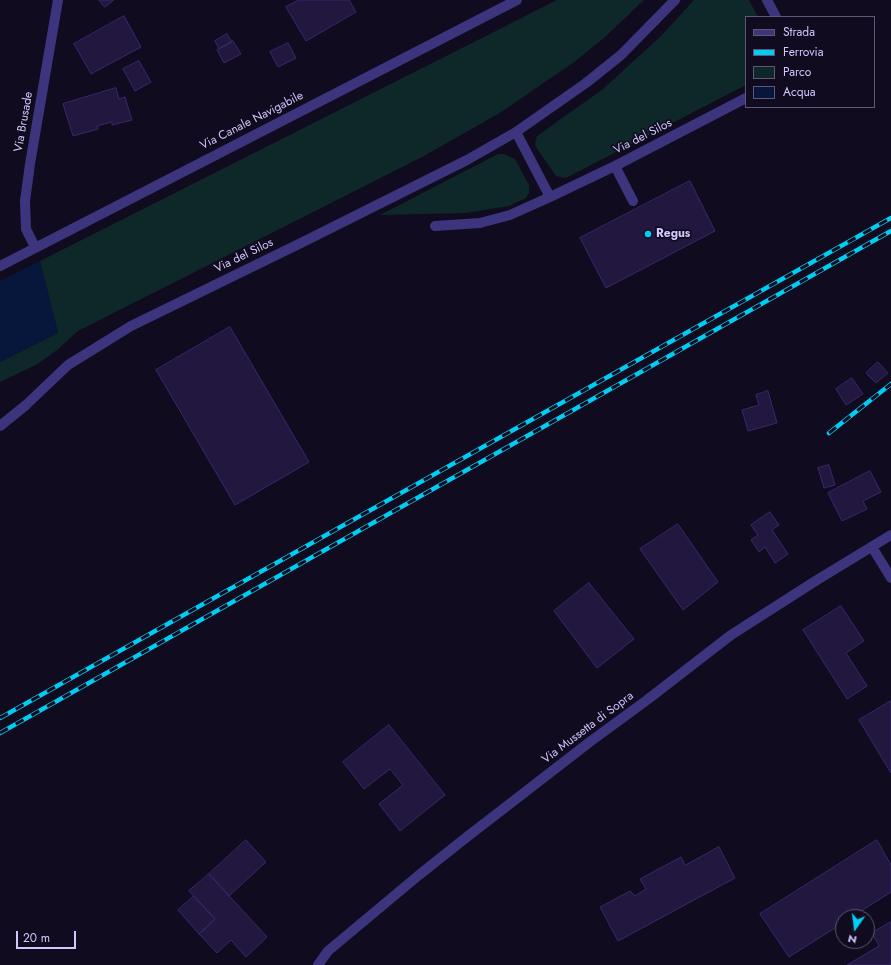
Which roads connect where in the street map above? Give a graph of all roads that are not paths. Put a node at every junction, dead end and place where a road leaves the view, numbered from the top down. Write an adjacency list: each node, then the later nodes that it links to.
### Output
1 (58, 0): 12 (street, Via Brusade)
2 (516, 0): 12 (street, Via Canale Navigabile)
3 (675, 0): 7 (street, Via del Silos)
4 (768, 0): 5 (street)
5 (776, 16)
6 (745, 99): 8 (street, Via del Silos)
7 (516, 132): 9 (street); 14 (street, Via del Silos)
8 (615, 166): 9 (street, Via del Silos); 10 (street)
9 (550, 197): 11 (street, Via del Silos)
10 (633, 200)
11 (435, 226)
12 (35, 248): 13 (street, Via Canale Navigabile)
13 (0, 266)
14 (0, 426)
15 (891, 535): 16 (street, Via Mussetta di Sopra)
16 (872, 546): 17 (street); 18 (street, Via Mussetta di Sopra)
17 (891, 578)
18 (328, 951): 19 (street); 20 (street, Via Mussetta di Sopra)
19 (309, 965)
20 (318, 965)

